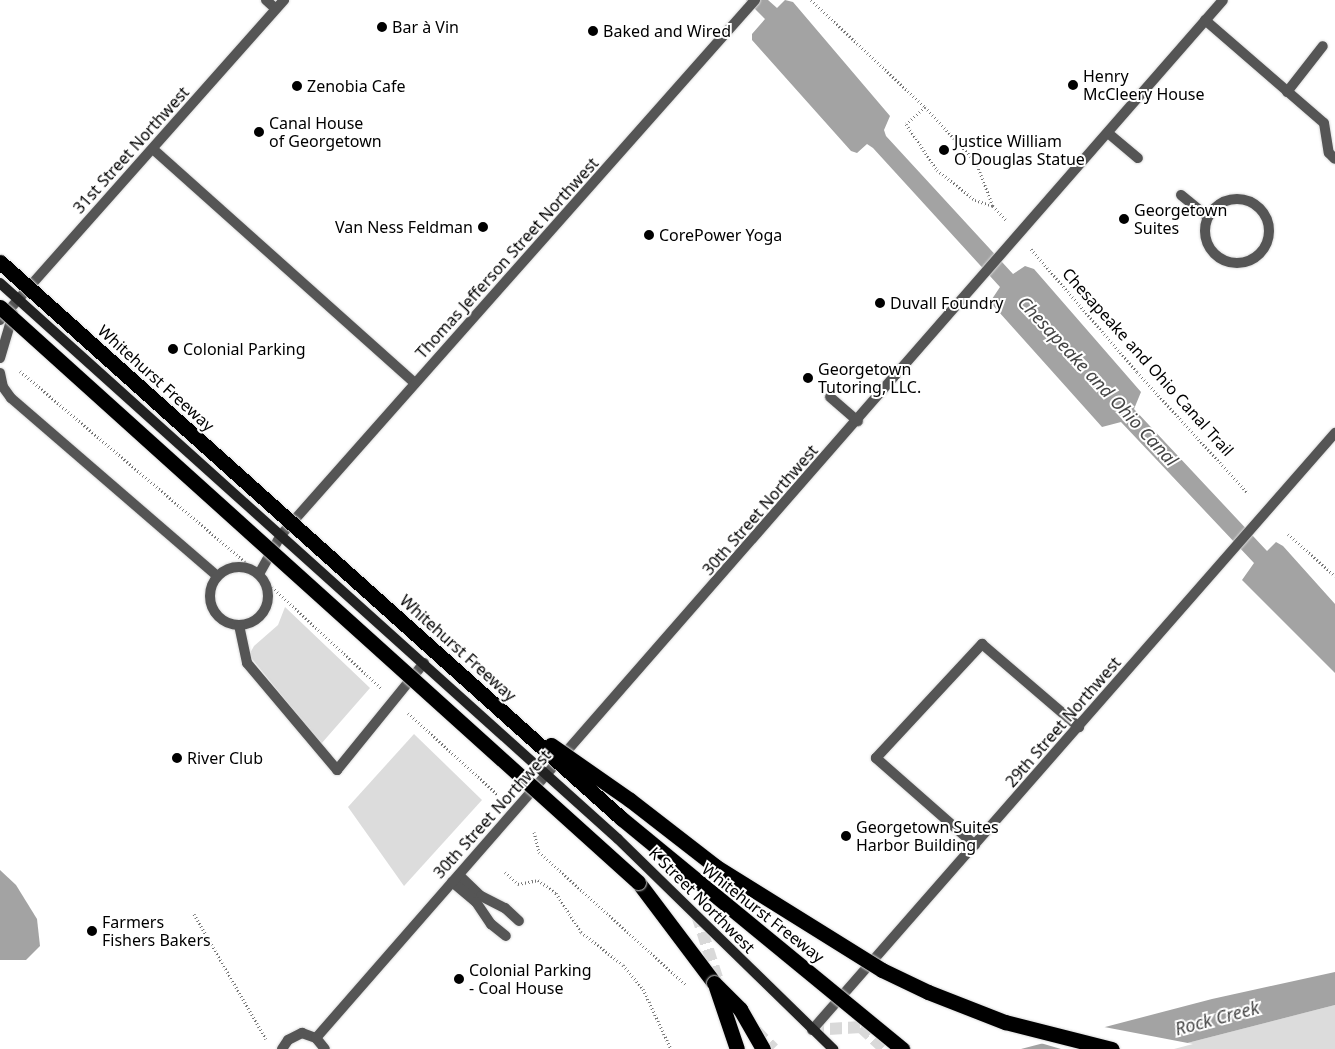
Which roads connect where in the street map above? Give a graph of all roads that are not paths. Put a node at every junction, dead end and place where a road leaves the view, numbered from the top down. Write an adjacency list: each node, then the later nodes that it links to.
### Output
1 (266, 0): 5 (street)
2 (284, 0): 5 (street, 31st Street Northwest)
3 (755, 0): 22 (street, Thomas Jefferson Street Northwest)
4 (1222, 0): 6 (street, 30th Street Northwest)
5 (276, 10): 10 (street, 31st Street Northwest)
6 (1205, 20): 8 (street); 9 (street, 30th Street Northwest)
7 (1323, 46): 8 (street)
8 (1287, 92): 12 (street)
9 (1108, 133): 11 (street); 24 (street, 30th Street Northwest)
10 (153, 149): 17 (street, 31st Street Northwest); 22 (street)
11 (1138, 158)
12 (1335, 159)
13 (1181, 195): 14 (street)
14 (1207, 216): 14 (street)
15 (0, 262): 31 (highway, Whitehurst Freeway, bridge)
16 (0, 282): 17 (main road, K Street Northwest)
17 (18, 299): 19 (street, 31st Street Northwest); 20 (street); 26 (main road, K Street Northwest)
18 (0, 307): 38 (highway, bridge)
19 (0, 320)
20 (0, 358)
21 (0, 373): 28 (street)
22 (415, 384): 26 (street, Thomas Jefferson Street Northwest)
23 (830, 397): 24 (street)
24 (858, 421): 33 (street, 30th Street Northwest)
25 (1335, 433): 32 (street, 29th Street Northwest)
26 (281, 535): 27 (street, Thomas Jefferson Street Northwest); 30 (main road, K Street Northwest)
27 (259, 574): 28 (street); 29 (street)
28 (217, 576): 29 (street)
29 (239, 625): 30 (street)
30 (424, 663): 33 (main road, K Street Northwest)
31 (497, 707): 46 (highway, Whitehurst Freeway, bridge); 47 (highway, bridge)
32 (1079, 727): 34 (street, 29th Street Northwest); 34 (street)
33 (548, 774): 35 (street, 30th Street Northwest); 39 (main road, K Street Northwest)
34 (975, 845): 39 (street, 29th Street Northwest)
35 (455, 879): 36 (street); 37 (street); 40 (street, 30th Street Northwest)
36 (519, 921)
37 (506, 936)
38 (714, 983): 43 (highway, bridge); 44 (highway, bridge)
39 (812, 1030): 45 (main road, K Street Northwest)
40 (316, 1038): 41 (street); 42 (street)
41 (282, 1049)
42 (325, 1049)
43 (737, 1049)
44 (763, 1049)
45 (833, 1049)
46 (902, 1049)
47 (1112, 1049)

